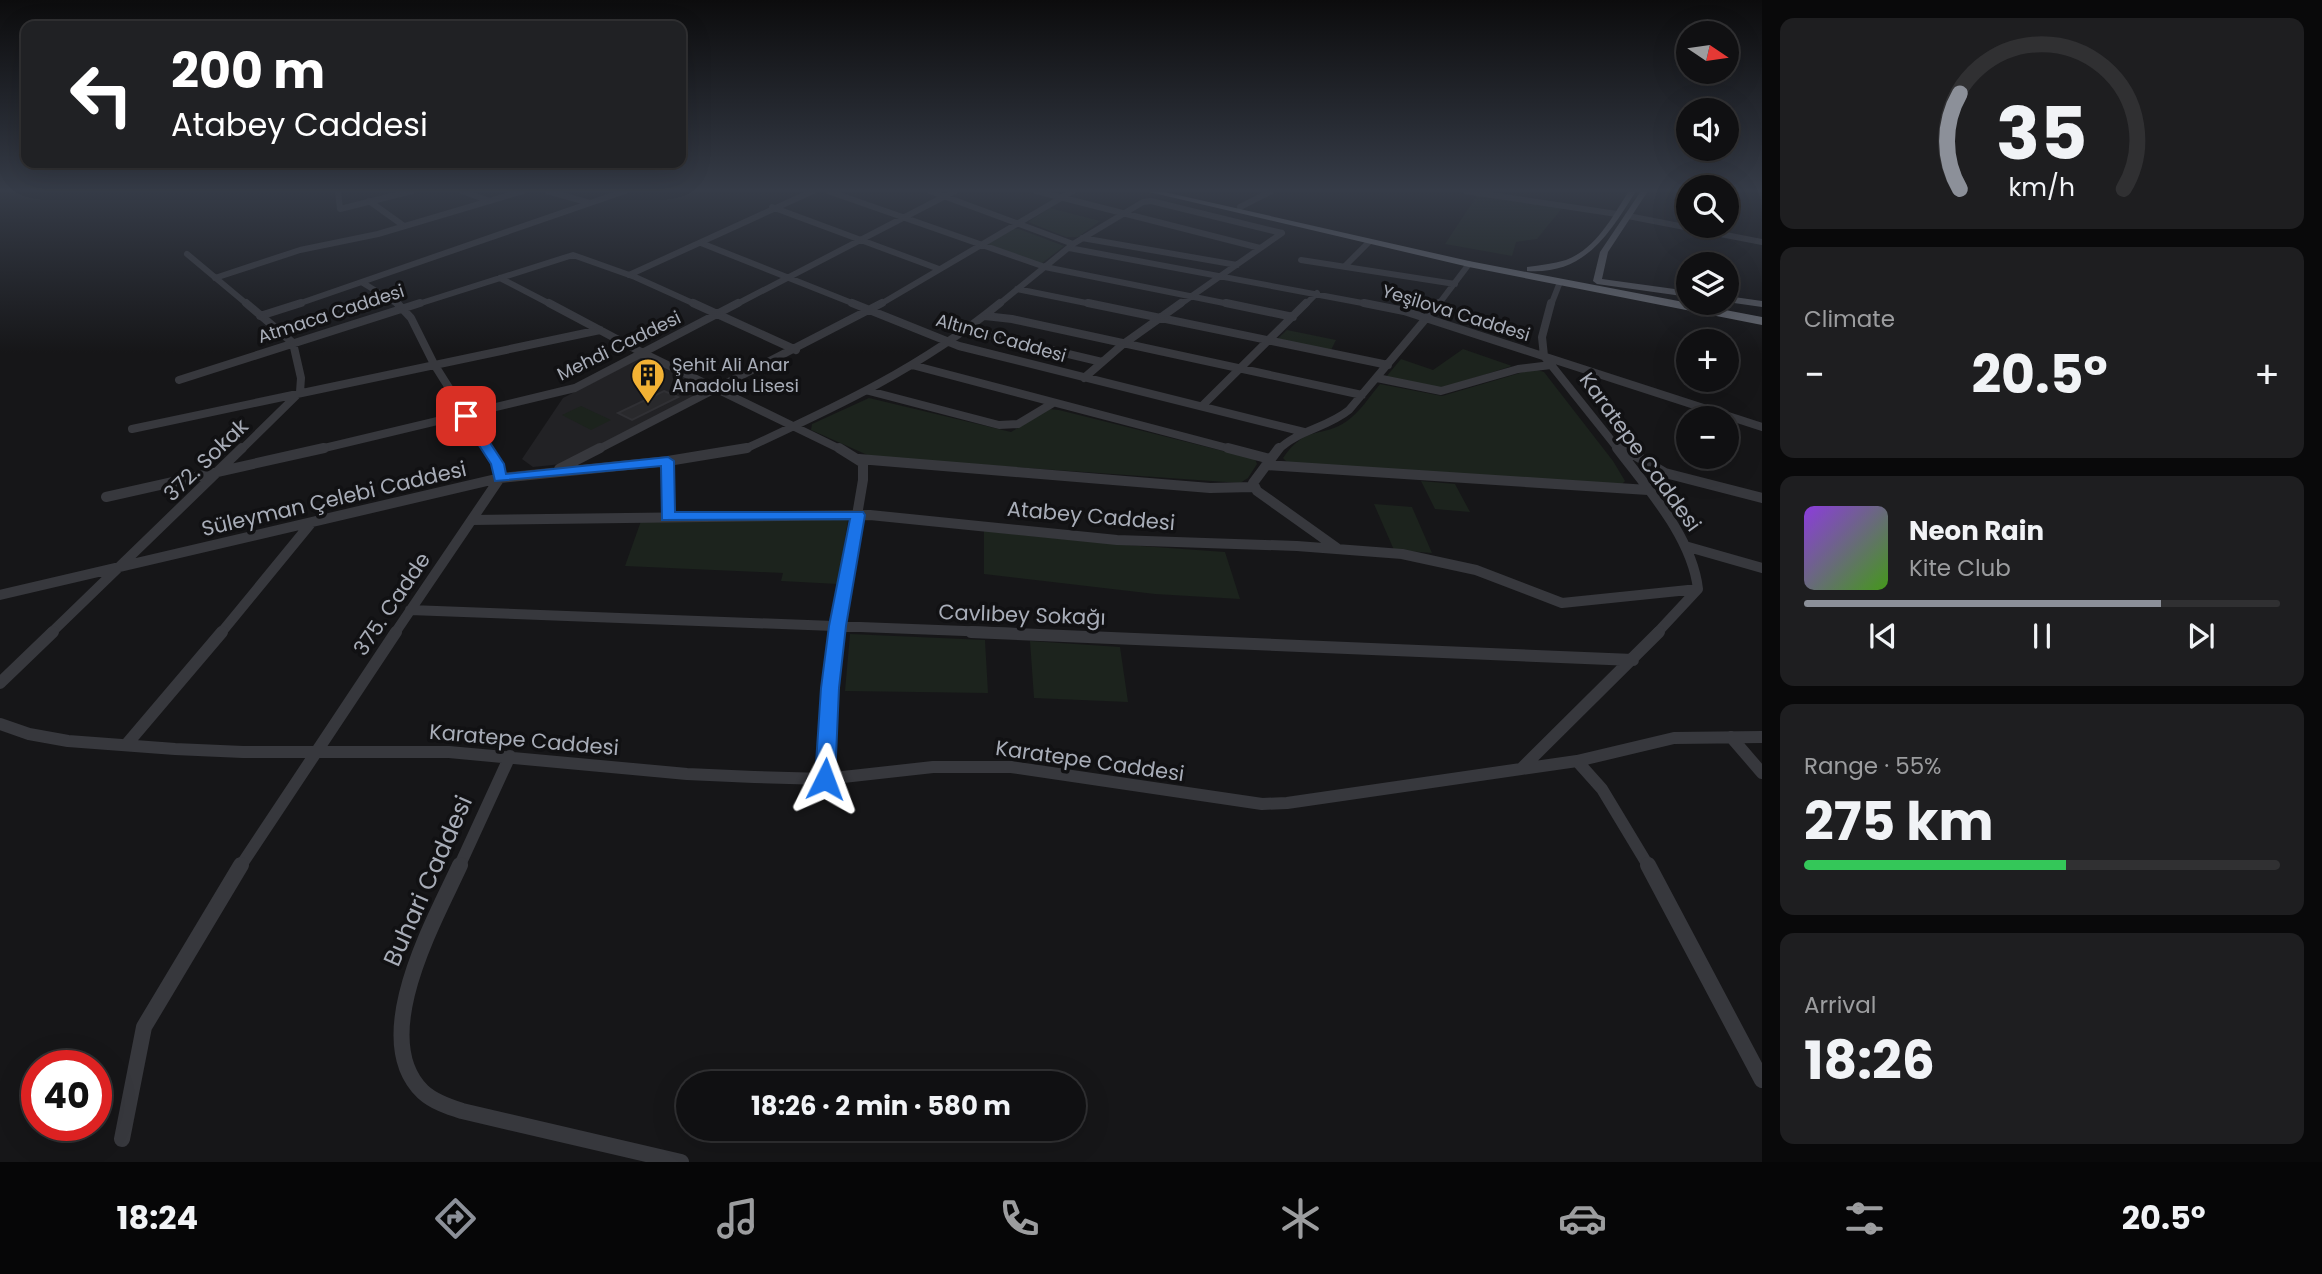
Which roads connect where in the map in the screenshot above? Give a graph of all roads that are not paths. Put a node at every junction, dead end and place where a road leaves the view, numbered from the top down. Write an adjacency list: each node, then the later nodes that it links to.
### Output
1 (320, 245): 30 (street)
2 (470, 245): 34 (street)
3 (696, 245): 27 (street)
4 (707, 245): 28 (street, Altıncı Caddesi)
5 (846, 245): 28 (street, Mehdi Caddesi)
6 (878, 245): 25 (street)
7 (979, 245): 25 (street)
8 (984, 245): 24 (street)
9 (1123, 245): 22 (street)
10 (1249, 245): 18 (street)
11 (1264, 245): 18 (street)
12 (1366, 245): 23 (street)
13 (1384, 245): 21 (highway)
14 (1412, 245): 26 (highway)
15 (1594, 245): 26 (main road)
16 (1609, 245): 32 (main road)
17 (1071, 246): 24 (street, Süleyman Çelebi Caddesi); 29 (street, Yeşilova Caddesi)
18 (1260, 248): 22 (street)
19 (187, 254): 30 (street)
20 (1301, 260): 23 (street)
21 (1469, 264): 33 (highway); 35 (street)
22 (1237, 265): 29 (street)
23 (1345, 266): 35 (street)
24 (1045, 267): 36 (street, Süleyman Çelebi Caddesi); 40 (street)
25 (939, 269): 45 (street)
26 (1530, 269): 32 (highway)
27 (629, 275): 31 (street, Atmaca Caddesi); 47 (street)
28 (788, 277): 45 (street, Altıncı Caddesi); 47 (street, Mehdi Caddesi)
29 (1219, 277): 38 (street, Yeşilova Caddesi); 40 (street)
30 (215, 278): 48 (street)
31 (500, 278): 43 (street, Atmaca Caddesi); 54 (street)
32 (1597, 281): 37 (main road); 39 (highway)
33 (1560, 282): 53 (highway); 62 (street)
34 (363, 283): 43 (street); 48 (street)
35 (1455, 284): 51 (street)
36 (1017, 289): 49 (street, Süleyman Çelebi Caddesi); 52 (street)
37 (1676, 291)
38 (1317, 293): 50 (street); 51 (street, Yeşilova Caddesi)
39 (1676, 296)
40 (1191, 297): 50 (street); 52 (street)
41 (1739, 301): 42 (main road)
42 (1762, 304)
43 (402, 308): 57 (street, Atmaca Caddesi); 64 (street)
44 (1739, 309): 46 (highway)
45 (871, 310): 58 (street, Altıncı Caddesi); 60 (street)
46 (1762, 313)
47 (712, 314): 60 (street); 61 (street, Mehdi Caddesi)
48 (260, 316): 57 (street)
49 (985, 316): 55 (street, Süleyman Çelebi Caddesi); 59 (street)
50 (1293, 317): 56 (street)
51 (1427, 318): 62 (street, Yeşilova Caddesi); 66 (street)
52 (1160, 319): 56 (street); 59 (street)
53 (1762, 321)
54 (600, 330): 61 (street); 64 (street)
55 (967, 330): 58 (street, Süleyman Çelebi Caddesi); 63 (street)
56 (1268, 341): 66 (street); 67 (street)
57 (293, 343): 70 (street, Atmaca Caddesi); 73 (street)
58 (948, 343): 65 (street, Süleyman Çelebi Caddesi); 68 (street, Altıncı Caddesi)
59 (1122, 345): 63 (street); 67 (street)
60 (796, 350): 71 (street)
61 (643, 353): 71 (street); 77 (street, Mehdi Caddesi)
62 (1548, 360): 69 (street); 78 (street, Yeşilova Caddesi); 82 (street, Karatepe Caddesi)
63 (1102, 362): 68 (street)
64 (434, 364): 73 (street); 77 (street)
65 (912, 365): 72 (street, Süleyman Çelebi Caddesi); 75 (street)
66 (1388, 365): 69 (street)
67 (1239, 369): 74 (street); 76 (street)
68 (1084, 377): 76 (street, Altıncı Caddesi)
69 (1377, 378): 74 (street)
70 (179, 380)
71 (717, 390): 79 (street); 87 (street)
72 (869, 391): 75 (street); 79 (street, Süleyman Çelebi Caddesi)
73 (300, 392): 80 (street); 86 (street, 372. Sokak)
74 (1362, 395): 81 (street)
75 (1053, 403): 85 (street)
76 (1202, 406): 81 (street, Altıncı Caddesi)
77 (466, 416): 86 (street, Mehdi Caddesi); 88 (street)
78 (1762, 426)
79 (794, 428): 83 (street); 84 (street, Süleyman Çelebi Caddesi)
80 (132, 429)
81 (1304, 432): 85 (street)
82 (1612, 442): 90 (street, Karatepe Caddesi); 92 (street)
83 (859, 458): 89 (street); 93 (street)
84 (668, 461): 87 (street, Süleyman Çelebi Caddesi); 94 (street)
85 (1268, 462): 89 (street); 90 (street)
86 (219, 471): 91 (street, Mehdi Caddesi); 99 (street, 372. Sokak)
87 (553, 472): 88 (street, Süleyman Çelebi Caddesi)
88 (500, 478): 95 (street, 375. Cadde); 96 (street, Süleyman Çelebi Caddesi)
89 (1253, 487): 98 (street)
90 (1648, 490): 97 (street, Karatepe Caddesi)
91 (106, 497)
92 (1762, 498)
93 (858, 515): 94 (street, Atabey Caddesi); 98 (street, Atabey Caddesi); 104 (street)
94 (668, 517): 95 (street, Atabey Caddesi)
95 (472, 520): 103 (street, 375. Cadde)
96 (312, 522): 99 (street, Süleyman Çelebi Caddesi); 110 (street)
97 (1685, 546): 100 (street); 101 (street, Karatepe Caddesi)
98 (1338, 548): 101 (street, Atabey Caddesi)
99 (121, 566): 102 (street, Süleyman Çelebi Caddesi); 106 (street, 372. Sokak)
100 (1762, 568)
101 (1698, 589): 105 (street)
102 (0, 595)
103 (410, 610): 104 (street, Cavlıbey Sokağı); 111 (street, 375. Cadde)
104 (838, 626): 105 (street, Cavlıbey Sokağı); 116 (street)
105 (1633, 660): 114 (street)
106 (0, 683)
107 (0, 724): 110 (street, Karatepe Caddesi)
108 (1731, 737): 109 (street, Karatepe Caddesi); 113 (street, Karatepe Caddesi); 115 (street)
109 (1762, 737)
110 (126, 745): 111 (street, Karatepe Caddesi)
111 (315, 751): 112 (street, Karatepe Caddesi); 118 (street, 375. Cadde)
112 (510, 756): 116 (street, Karatepe Caddesi); 119 (street, Buhari Caddesi)
113 (1577, 761): 114 (street, Karatepe Caddesi); 117 (street)
114 (1521, 769): 116 (street, Karatepe Caddesi)
115 (1762, 773)
116 (825, 779)
117 (1762, 1080)
118 (122, 1139)
119 (681, 1162)

